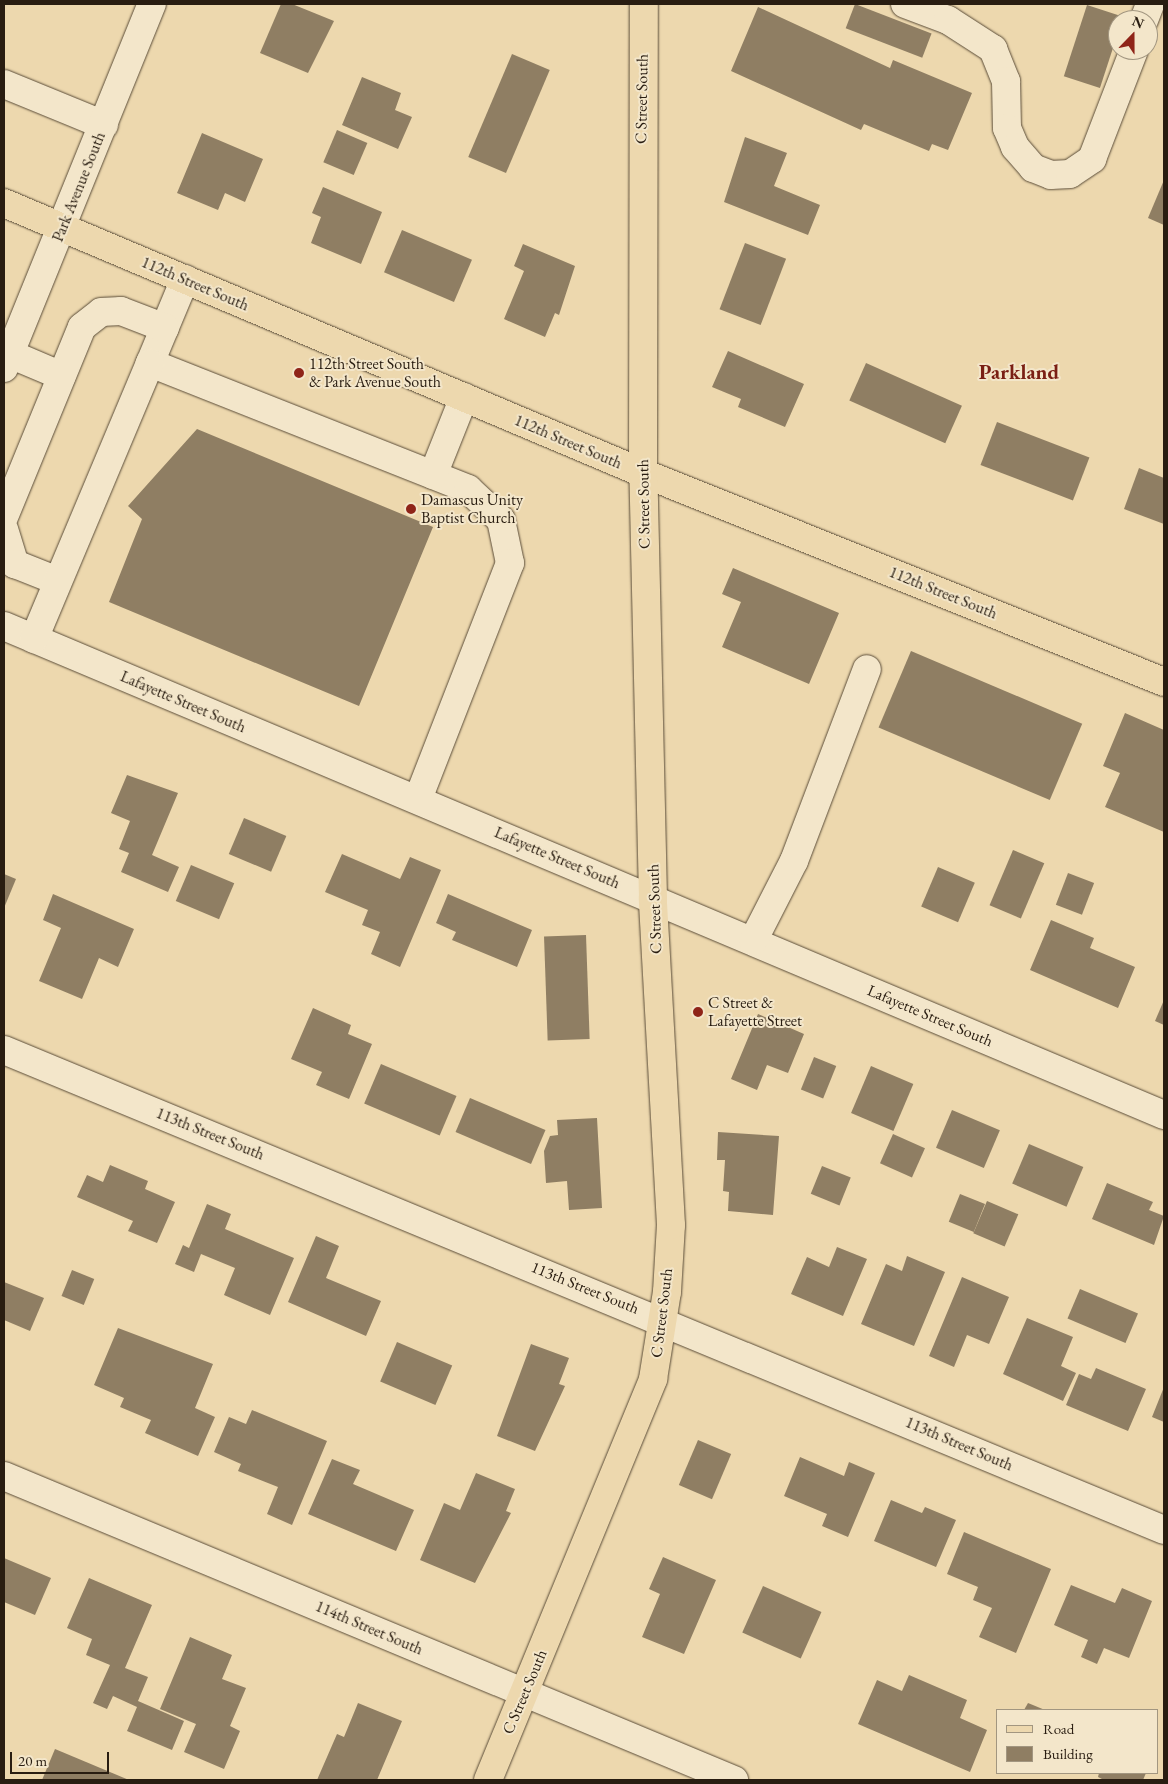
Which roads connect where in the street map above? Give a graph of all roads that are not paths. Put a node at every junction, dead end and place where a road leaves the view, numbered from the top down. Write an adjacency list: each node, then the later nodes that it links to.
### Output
1 (152, 4): 6 (street, Park Avenue South)
2 (644, 4): 15 (main road, C Street South)
3 (905, 4): 4 (street)
4 (1130, 60)
5 (4, 84): 6 (street)
6 (104, 125): 8 (street, Park Avenue South)
7 (4, 203): 8 (main road, 112th Street South)
8 (63, 228): 9 (main road, 112th Street South); 12 (street, Park Avenue South)
9 (185, 279): 10 (street); 14 (main road, 112th Street South)
10 (165, 328): 11 (street); 13 (street)
11 (150, 363): 16 (street); 20 (street)
12 (6, 364): 13 (street)
13 (62, 376): 17 (street)
14 (464, 397): 15 (main road, 112th Street South); 16 (street)
15 (643, 473): 24 (main road, 112th Street South); 26 (main road, C Street South)
16 (433, 475): 25 (street)
17 (9, 484): 18 (street)
18 (4, 517)
19 (4, 529): 20 (street)
20 (58, 581): 22 (street)
21 (4, 626): 22 (street, Lafayette Street South)
22 (34, 639): 25 (street, Lafayette Street South)
23 (867, 669): 27 (street)
24 (1164, 682)
25 (418, 799): 26 (street, Lafayette Street South)
26 (654, 898): 27 (street, Lafayette Street South); 30 (main road, C Street South)
27 (753, 941): 29 (street, Lafayette Street South)
28 (4, 1050): 30 (street, 113th Street South)
29 (1164, 1115)
30 (663, 1319): 32 (street, 113th Street South); 33 (main road, C Street South)
31 (4, 1476): 33 (street, 114th Street South)
32 (1164, 1530)
33 (525, 1693): 34 (main road, C Street South); 35 (street, 114th Street South)
34 (488, 1780)
35 (734, 1780)

